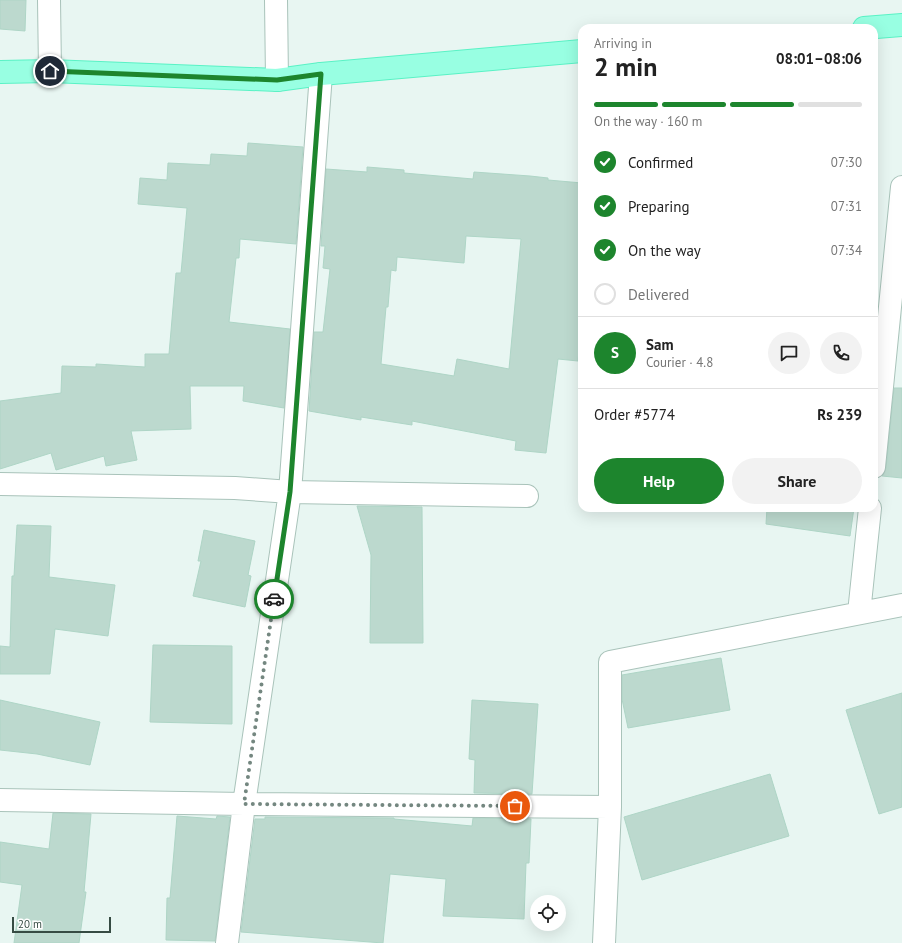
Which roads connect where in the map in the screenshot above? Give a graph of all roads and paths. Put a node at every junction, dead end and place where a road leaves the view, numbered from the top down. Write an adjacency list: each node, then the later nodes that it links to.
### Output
1 (48, 0): 6 (street)
2 (276, 0): 9 (street)
3 (902, 25): 4 (main road)
4 (878, 27)
5 (578, 51): 8 (main road)
6 (50, 71): 7 (main road); 9 (main road)
7 (0, 72)
8 (321, 74): 9 (main road); 13 (street)
9 (277, 80)
10 (902, 187): 11 (street)
11 (878, 427)
12 (0, 484): 13 (street)
13 (290, 492): 14 (street); 19 (street)
14 (527, 496)
15 (870, 512): 17 (street)
16 (902, 605): 17 (street)
17 (859, 614): 20 (street)
18 (0, 800): 19 (street)
19 (244, 804): 20 (street); 21 (street)
20 (610, 807): 22 (street)
21 (227, 943)
22 (604, 943)

